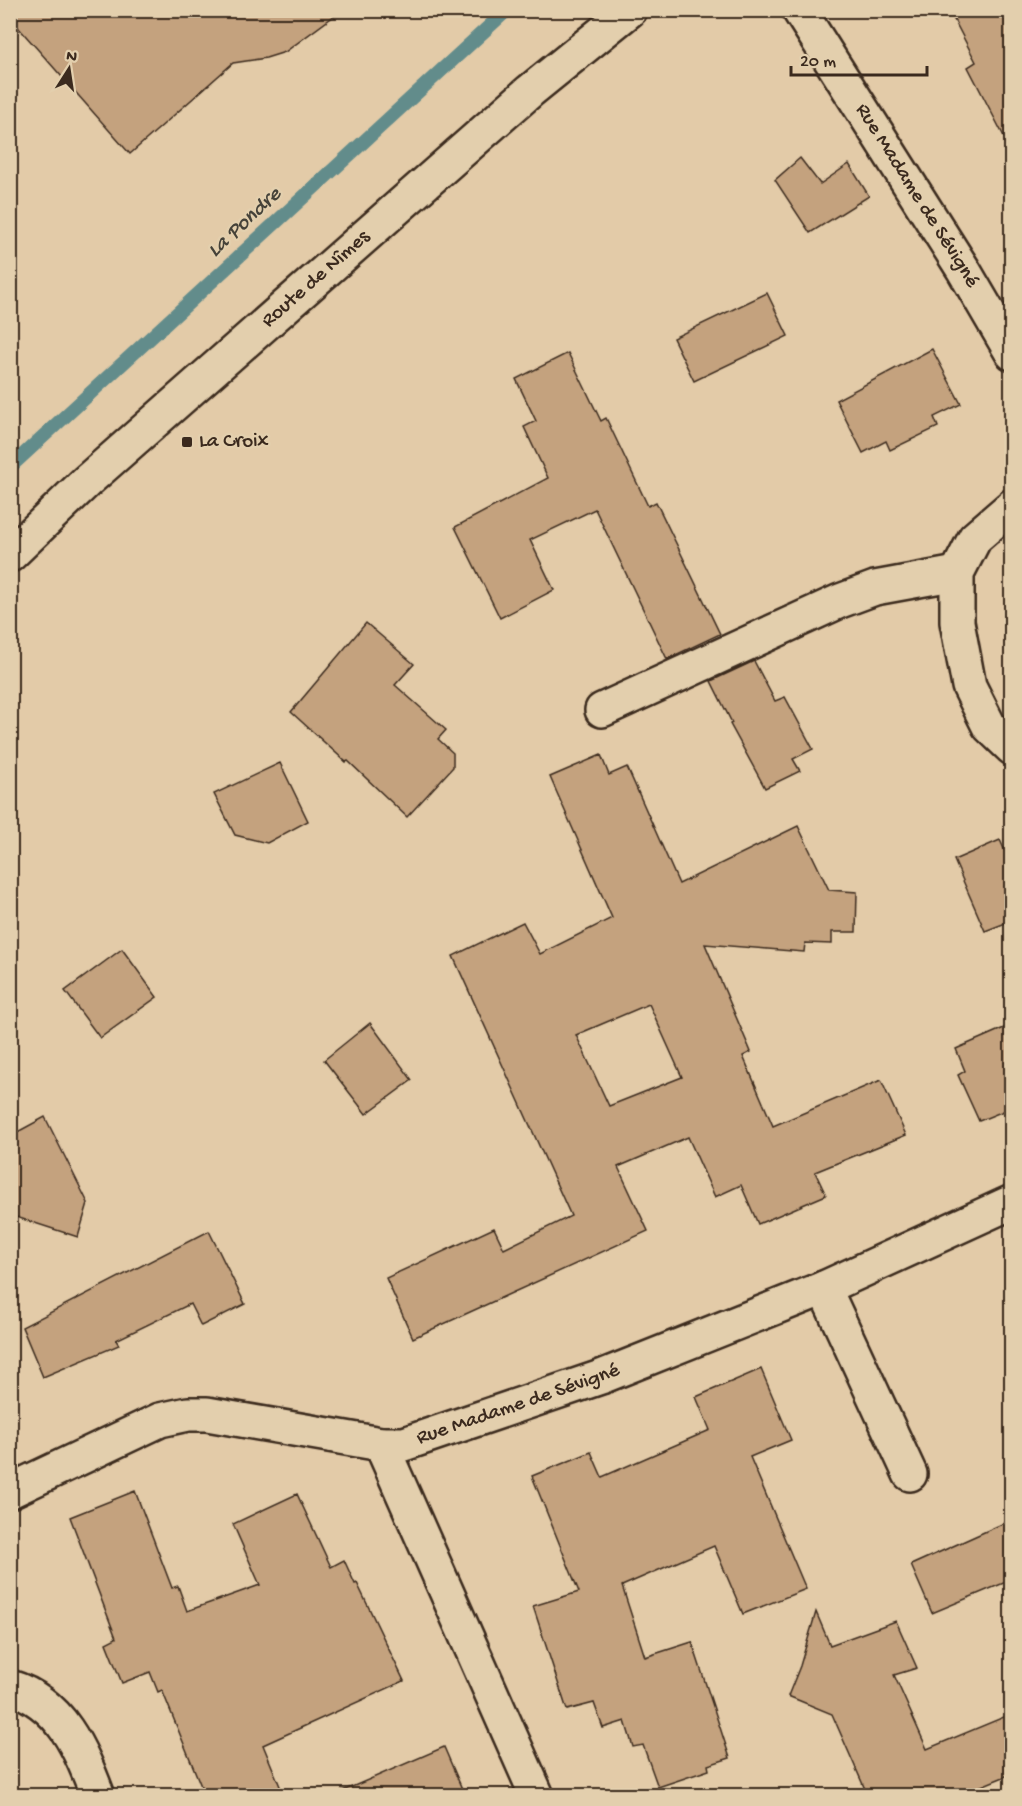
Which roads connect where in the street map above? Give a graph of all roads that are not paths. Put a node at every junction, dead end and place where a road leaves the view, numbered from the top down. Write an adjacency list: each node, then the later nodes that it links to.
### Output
1 (630, 10): 5 (street, Route de Nîmes)
2 (799, 10): 3 (street, Rue Madame de Sévigné)
3 (1011, 353)
4 (1011, 506): 6 (street)
5 (10, 555)
6 (957, 573): 7 (street); 8 (street)
7 (602, 710)
8 (1011, 748)
9 (1011, 1202): 10 (street, Rue Madame de Sévigné)
10 (824, 1288): 11 (street, Rue Madame de Sévigné); 12 (street)
11 (381, 1444): 13 (street, Rue Madame de Sévigné); 16 (street)
12 (910, 1474)
13 (10, 1491)
14 (10, 1687): 15 (street)
15 (98, 1796)
16 (537, 1796)

